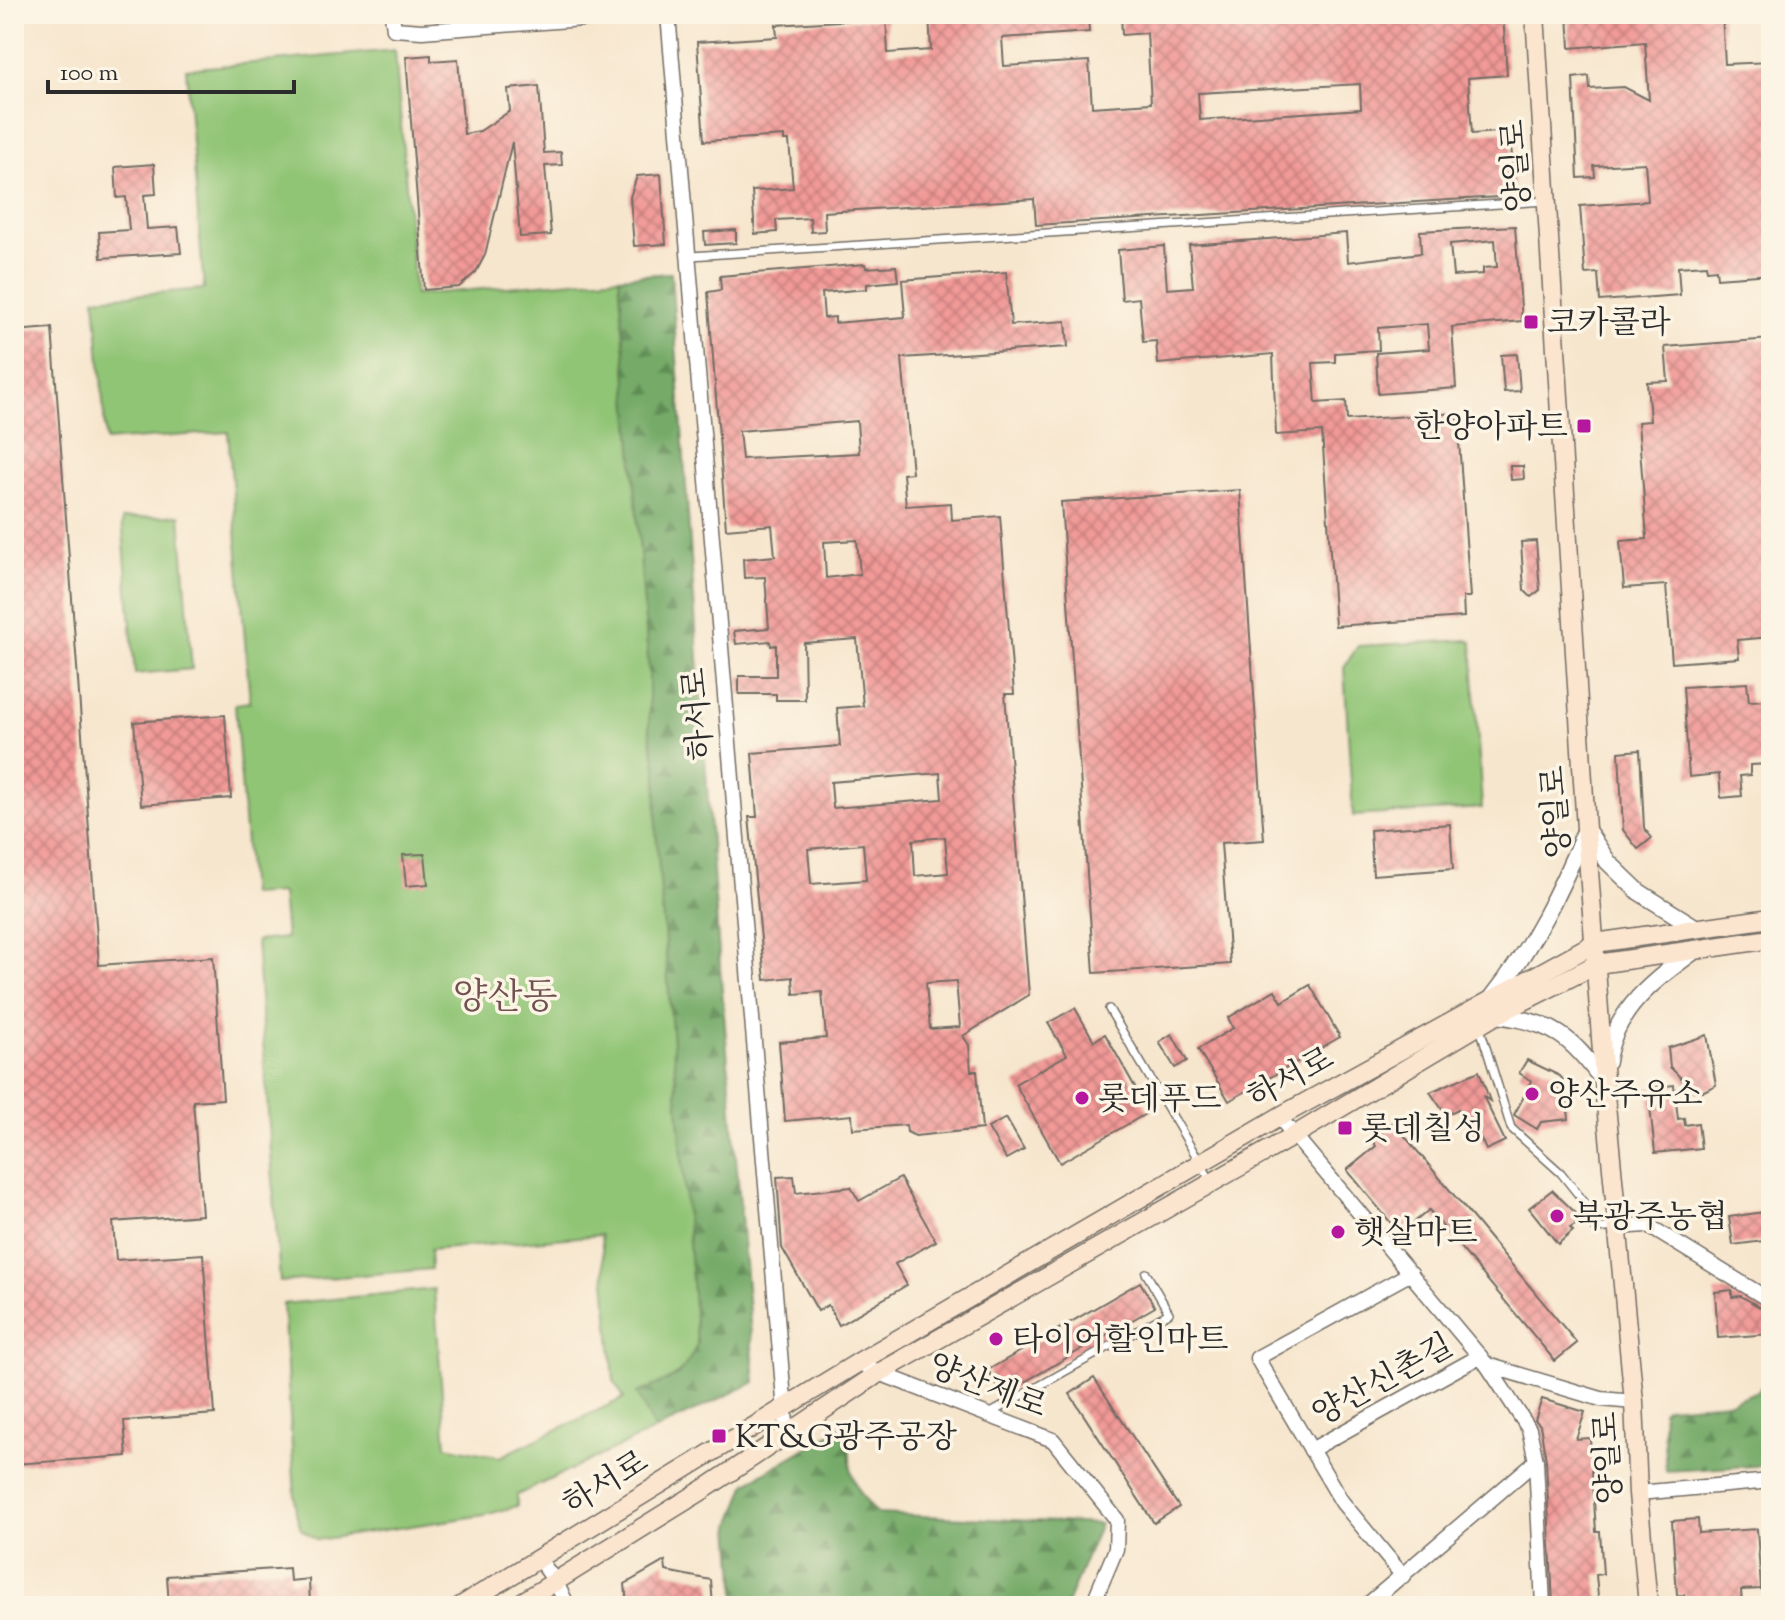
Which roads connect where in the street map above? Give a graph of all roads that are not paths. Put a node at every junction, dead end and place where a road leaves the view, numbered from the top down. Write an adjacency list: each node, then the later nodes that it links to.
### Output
1 (392, 14): 2 (street)
2 (650, 14)
3 (668, 14): 6 (street, 하서로)
4 (1535, 14): 5 (main road, 양일로)
5 (1548, 201): 6 (lane); 7 (main road, 양일로)
6 (690, 256): 30 (street, 하서로)
7 (1586, 829): 9 (street); 11 (main road, 양일로); 14 (street)
8 (1771, 918): 9 (main road, 하서로)
9 (1695, 927): 11 (main road, 하서로)
10 (1771, 939): 12 (main road, 하서로)
11 (1595, 943): 13 (main road, 양일로); 14 (main road, 하서로)
12 (1698, 949): 13 (main road, 하서로); 17 (street)
13 (1597, 964): 14 (main road, 하서로); 17 (main road, 양일로)
14 (1494, 1008): 16 (main road, 하서로); 17 (street); 18 (main road, 하서로)
15 (1109, 1009): 20 (lane)
16 (1479, 1026): 19 (main road, 하서로); 22 (lane)
17 (1604, 1082): 22 (main road, 양일로)
18 (1279, 1117): 19 (street, 양산신촌길); 20 (main road, 하서로)
19 (1295, 1135): 21 (main road, 하서로); 24 (street, 양산신촌길)
20 (1200, 1163): 21 (lane); 27 (main road, 하서로)
21 (1212, 1183): 28 (main road, 하서로)
22 (1618, 1227): 25 (street); 29 (main road, 양일로)
23 (1146, 1273): 31 (lane)
24 (1411, 1273): 26 (street, 양산신촌길); 33 (street, 양산신촌길)
25 (1771, 1301)
26 (1484, 1361): 29 (street); 33 (street, 양산신촌길); 34 (street, 양산신촌길)
27 (859, 1362): 28 (street, 양산제로); 30 (main road, 하서로)
28 (879, 1373): 31 (street, 양산제로); 32 (main road, 하서로)
29 (1634, 1402): 36 (main road, 양일로)
30 (783, 1410): 32 (street, 하서로); 37 (main road, 하서로)
31 (987, 1415): 43 (street, 양산제로)
32 (787, 1436): 39 (main road, 하서로)
33 (1311, 1450): 38 (street, 양산신촌길)
34 (1536, 1461): 38 (street); 45 (street, 양산신촌길)
35 (1771, 1481): 36 (street)
36 (1638, 1493): 46 (main road, 양일로)
37 (539, 1559): 39 (street); 40 (main road, 하서로)
38 (1403, 1576): 44 (street)
39 (555, 1581): 41 (main road, 하서로); 42 (street)
40 (461, 1606)
41 (516, 1606)
42 (568, 1606)
43 (1092, 1606)
44 (1366, 1606)
45 (1543, 1606)
46 (1648, 1606)

